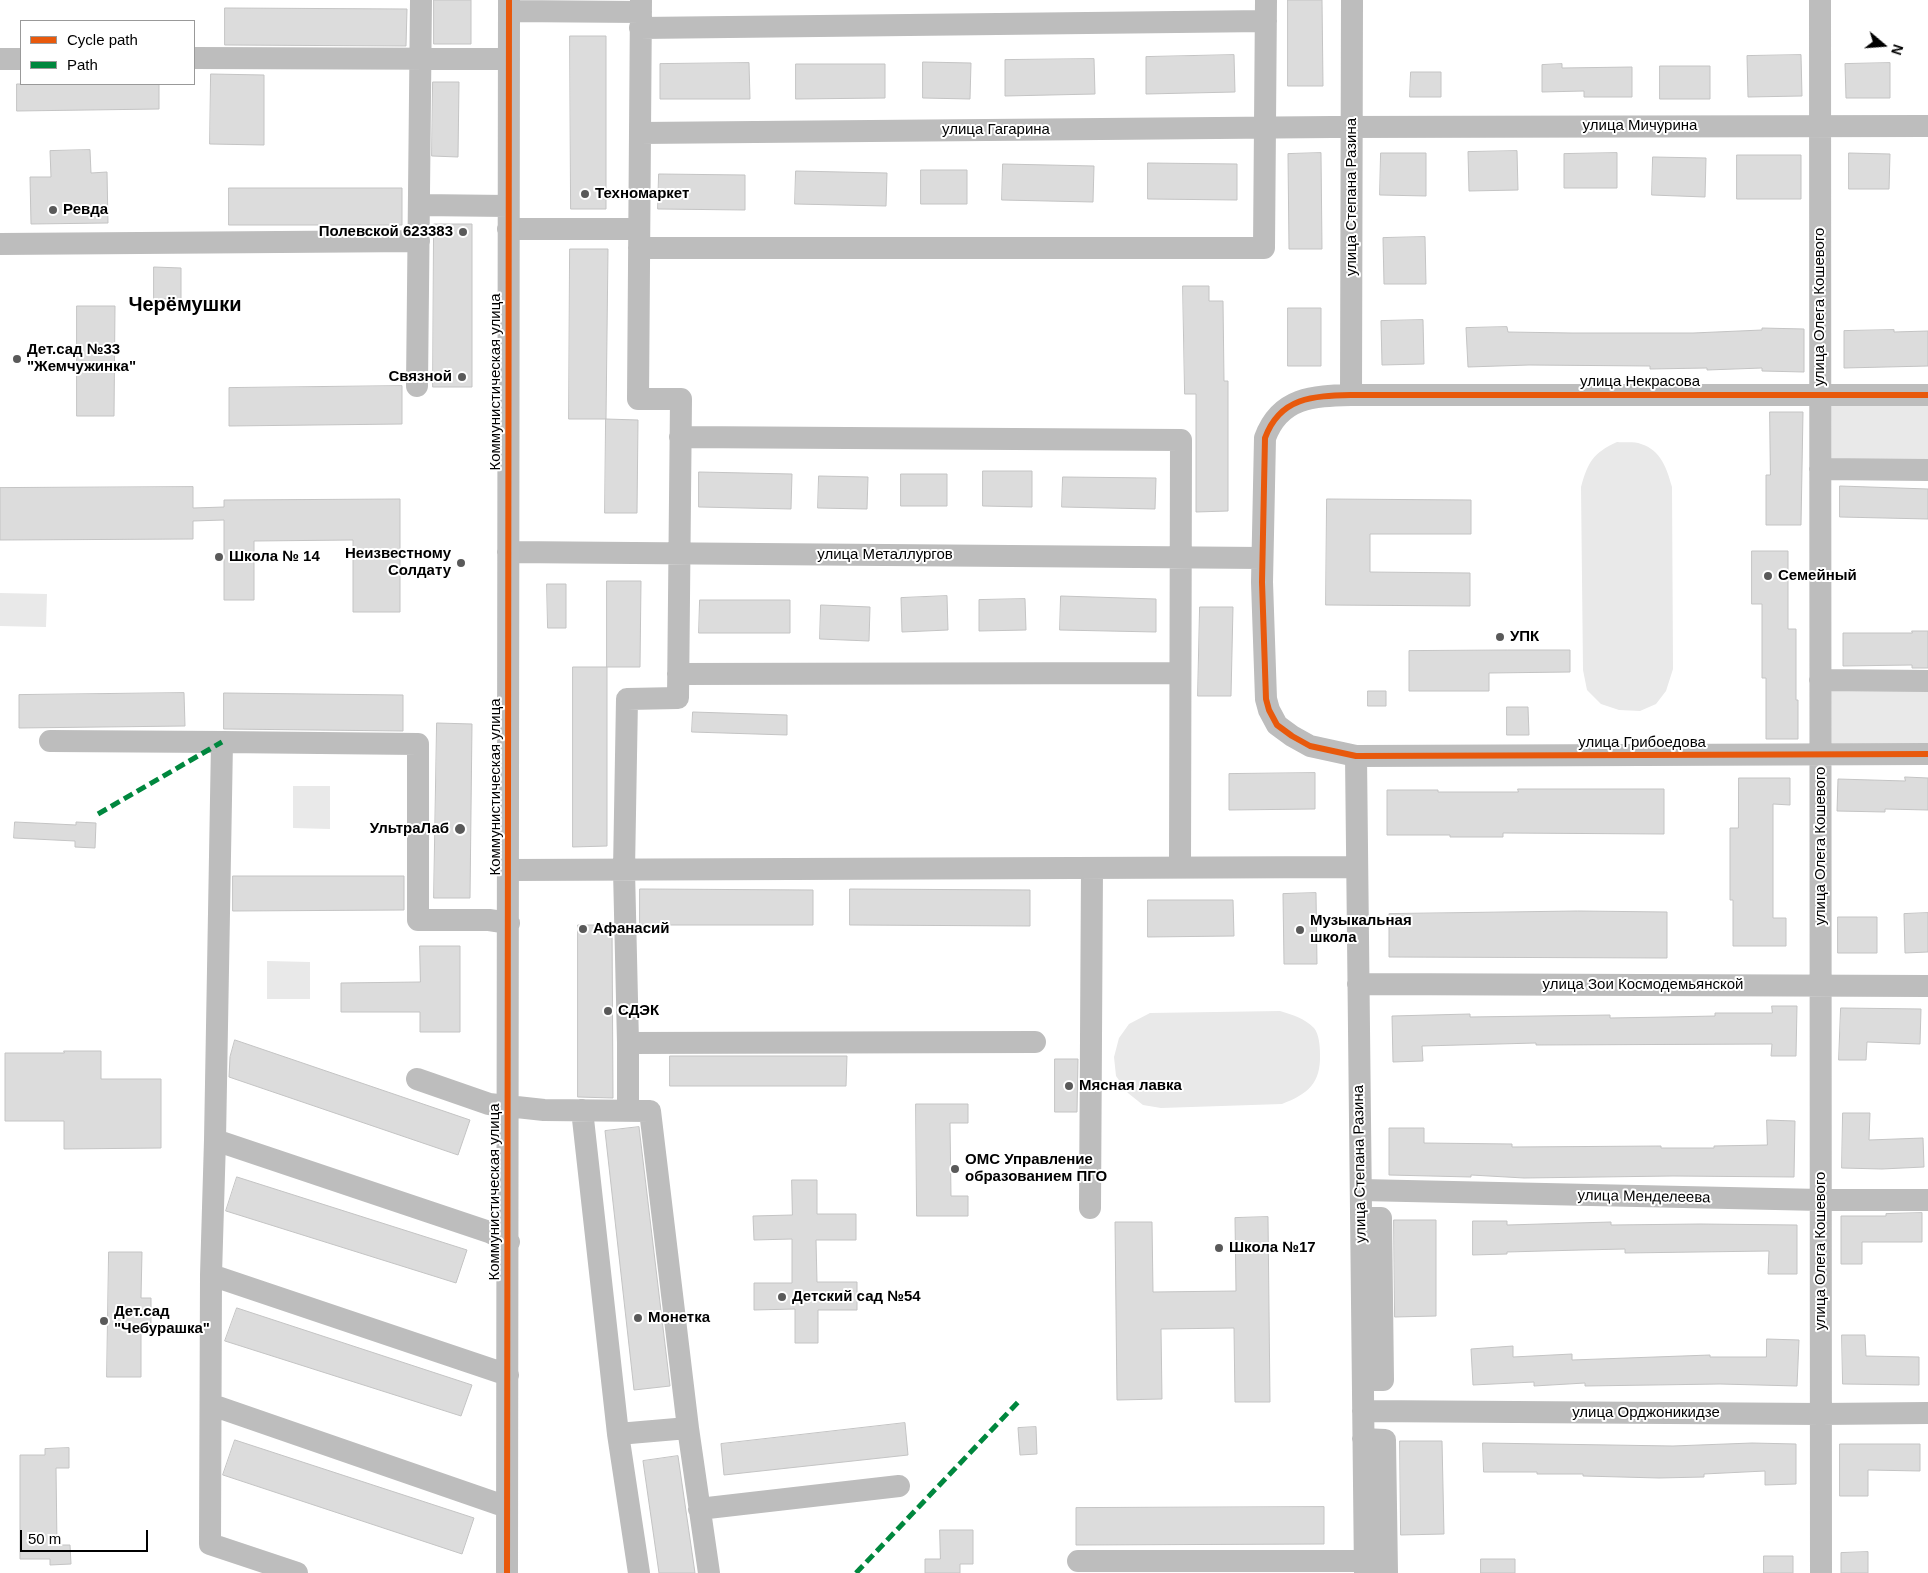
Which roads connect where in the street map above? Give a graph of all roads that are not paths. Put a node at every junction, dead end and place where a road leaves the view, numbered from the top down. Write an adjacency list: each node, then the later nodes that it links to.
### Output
1 (421, 0): 8 (street)
2 (1352, 0): 14 (street, улица Степана Разина)
3 (1820, 0): 12 (street, улица Олега Кошевого)
4 (509, 6): 6 (street); 11 (street, Коммунистическая улица)
5 (1266, 11): 6 (street); 15 (street)
6 (641, 13): 16 (street)
7 (195, 58): 8 (street)
8 (420, 58): 11 (street); 17 (street)
9 (0, 59): 10 (street)
10 (20, 59)
11 (509, 59): 18 (street, Коммунистическая улица)
12 (1820, 126): 13 (street, улица Мичурина); 14 (street, улица Мичурина); 24 (street, улица Олега Кошевого)
13 (1928, 126)
14 (1352, 127): 15 (street, улица Гагарина); 25 (street, улица Степана Разина)
15 (1266, 128): 16 (street, улица Гагарина); 20 (street)
16 (640, 133): 20 (street)
17 (419, 205): 18 (street); 21 (street)
18 (508, 206): 19 (street, Коммунистическая улица)
19 (508, 228): 20 (street); 30 (street, Коммунистическая улица)
20 (639, 238): 27 (street)
21 (419, 241): 22 (street); 23 (street)
22 (0, 244)
23 (417, 386)
24 (1820, 394): 25 (street, улица Некрасова); 26 (street, улица Некрасова); 28 (street, улица Олега Кошевого)
25 (1352, 395): 33 (street, улица Некрасова)
26 (1928, 395)
27 (680, 437): 31 (street); 32 (street)
28 (1820, 469): 29 (street); 36 (street, улица Олега Кошевого)
29 (1928, 470)
30 (508, 552): 31 (street, улица Металлургов); 46 (street, Коммунистическая улица)
31 (679, 554): 32 (street, улица Металлургов); 35 (street)
32 (1180, 558): 33 (street, улица Металлургов); 34 (street)
33 (1262, 558): 42 (street, улица Грибоедова)
34 (1180, 672): 35 (street); 43 (street)
35 (678, 674): 47 (street)
36 (1820, 680): 37 (street); 40 (street, улица Олега Кошевого)
37 (1928, 681)
38 (50, 741): 39 (street)
39 (222, 742): 48 (street); 58 (street)
40 (1820, 754): 41 (street, улица Грибоедова); 42 (street, улица Грибоедова); 50 (street, улица Олега Кошевого)
41 (1928, 754)
42 (1356, 756): 44 (street, улица Степана Разина)
43 (1180, 867): 44 (street); 45 (street)
44 (1357, 867): 49 (street, улица Степана Разина)
45 (1092, 868): 47 (street); 62 (street)
46 (509, 870): 47 (street); 48 (street, Коммунистическая улица)
47 (624, 870): 53 (street)
48 (509, 923): 55 (street, Коммунистическая улица)
49 (1358, 984): 50 (street, улица Зои Космодемьянской); 59 (street, улица Степана Разина)
50 (1821, 986): 51 (street, улица Зои Космодемьянской); 60 (street, улица Олега Кошевого)
51 (1928, 986)
52 (1035, 1042): 53 (street)
53 (628, 1043): 57 (street)
54 (417, 1079): 55 (street)
55 (507, 1107): 56 (street); 63 (street, Коммунистическая улица)
56 (582, 1110): 57 (street); 71 (street)
57 (628, 1111): 70 (street)
58 (215, 1140): 63 (street); 64 (street)
59 (1361, 1190): 60 (street, улица Менделеева); 67 (street, улица Степана Разина)
60 (1821, 1200): 61 (street, улица Менделеева); 69 (street, улица Олега Кошевого)
61 (1928, 1200)
62 (1090, 1208)
63 (509, 1242): 65 (street, Коммунистическая улица)
64 (211, 1275): 65 (street); 66 (street)
65 (508, 1375): 74 (street, Коммунистическая улица)
66 (212, 1405): 74 (street); 79 (street)
67 (1363, 1411): 69 (street, улица Орджоникидзе); 72 (street, улица Степана Разина)
68 (1928, 1413): 69 (street, улица Орджоникидзе)
69 (1822, 1414): 84 (street, улица Олега Кошевого)
70 (688, 1428): 71 (street); 75 (street)
71 (618, 1434): 81 (street)
72 (1363, 1440): 78 (street, улица Степана Разина); 83 (street)
73 (899, 1486): 75 (street)
74 (507, 1507): 80 (street, Коммунистическая улица)
75 (699, 1509): 82 (street)
76 (1078, 1561): 77 (street)
77 (1273, 1567): 78 (street)
78 (1365, 1567)
79 (297, 1573)
80 (508, 1573)
81 (639, 1573)
82 (708, 1573)
83 (1387, 1573)
84 (1822, 1573)

